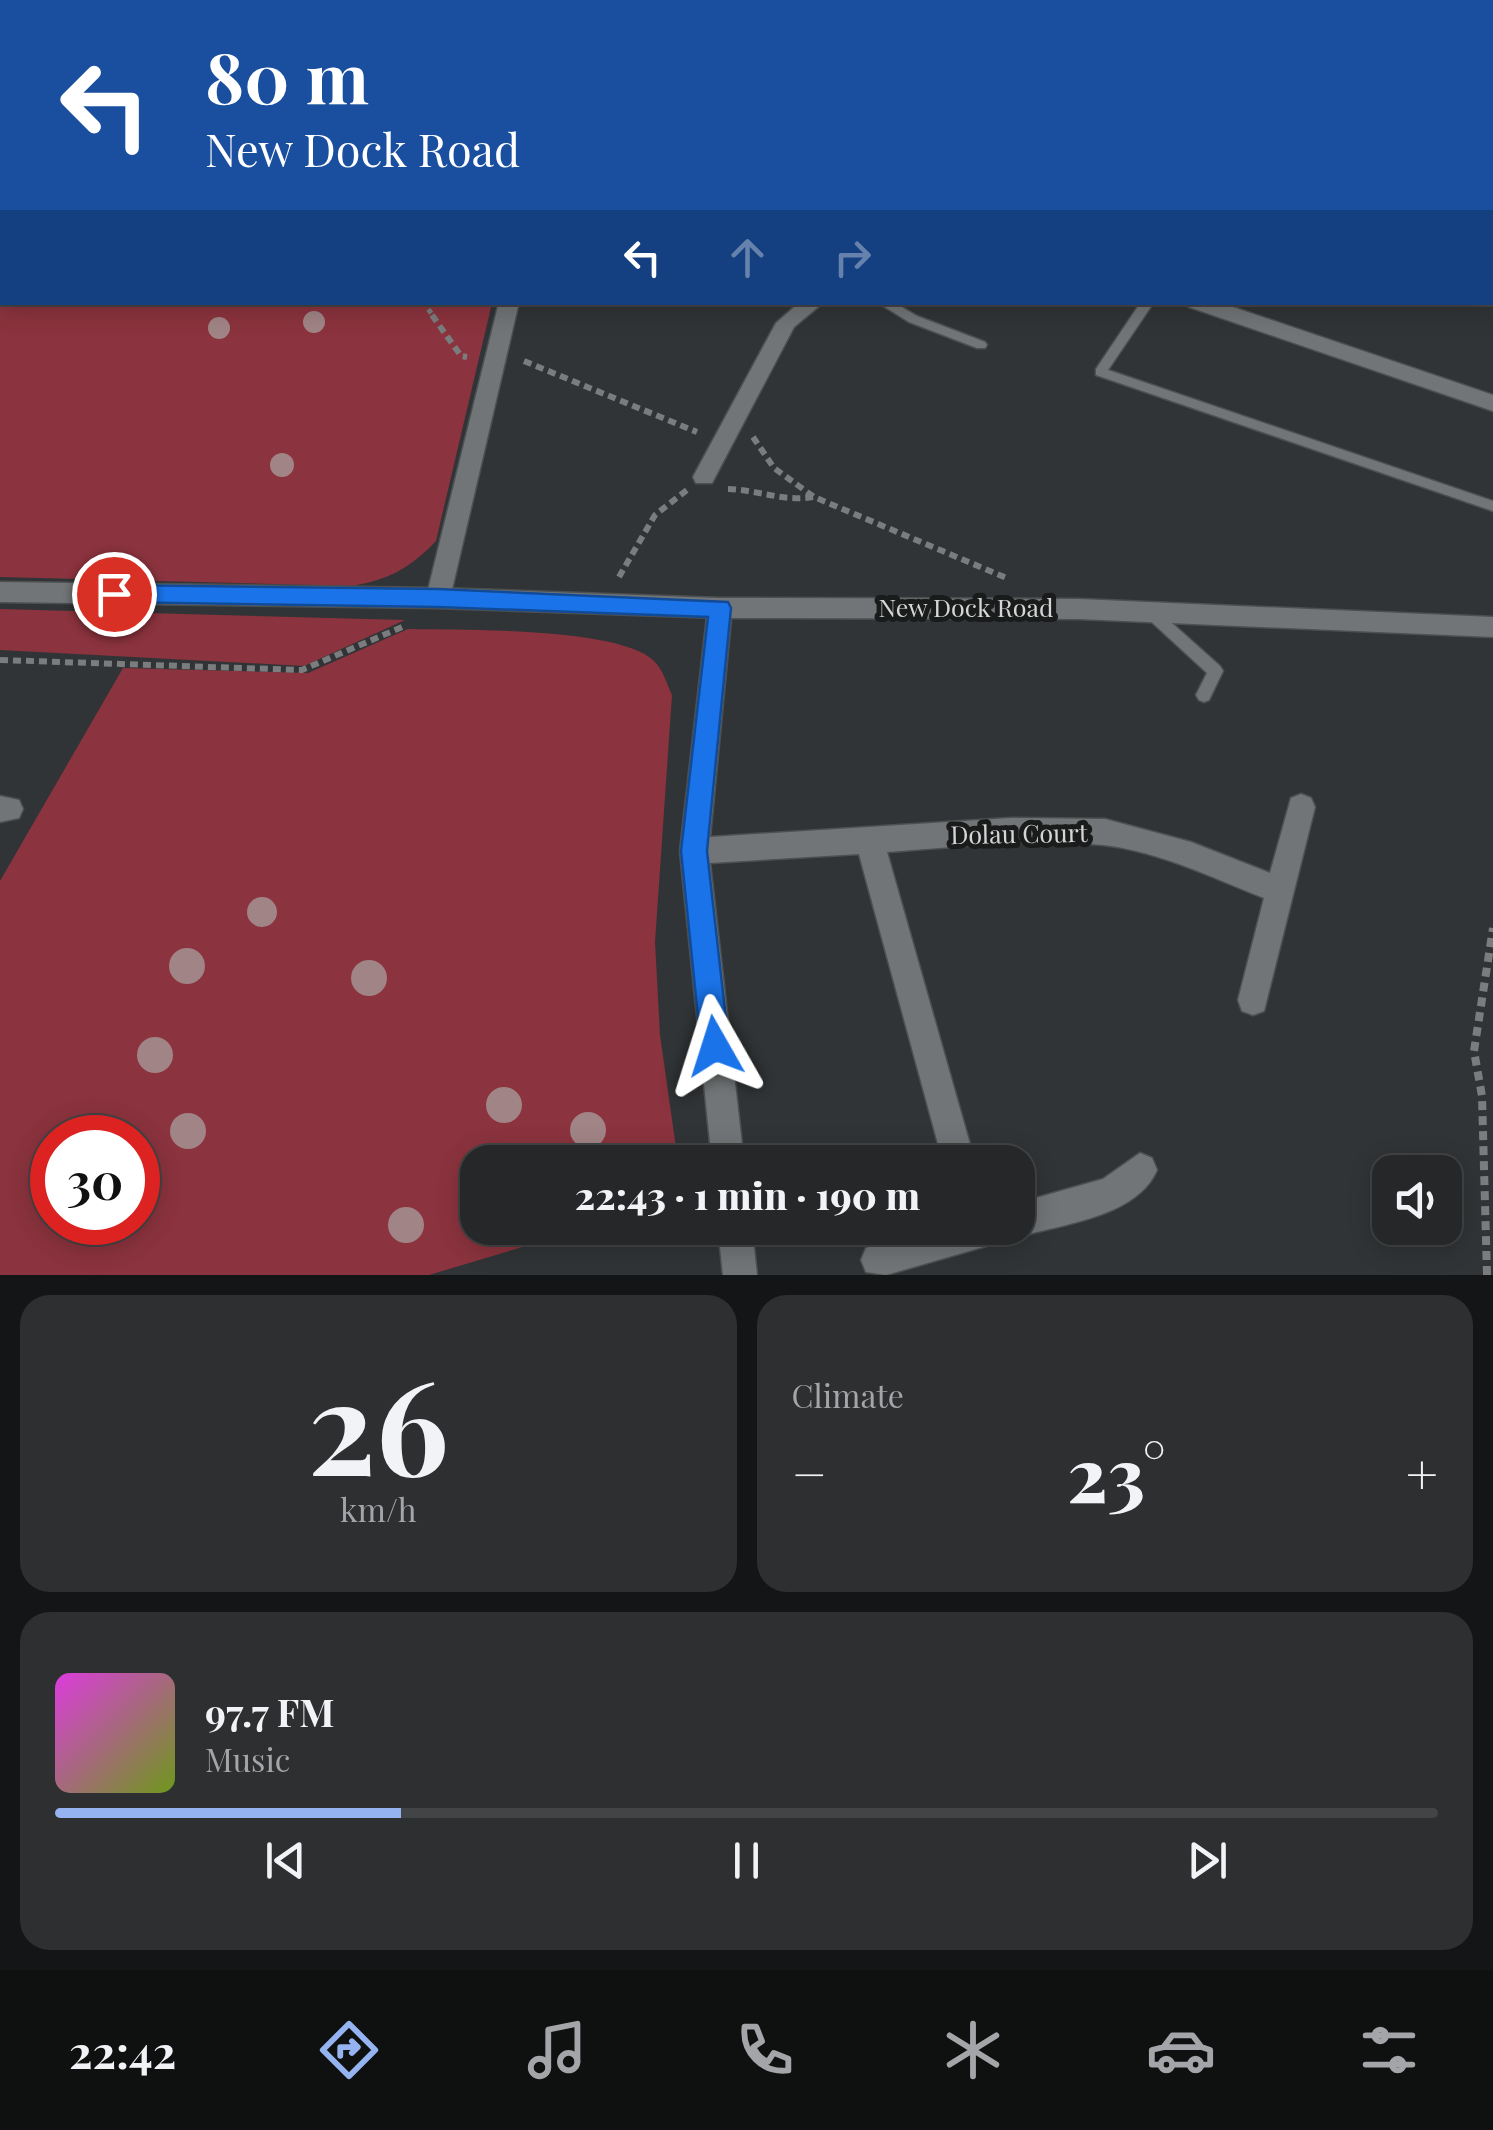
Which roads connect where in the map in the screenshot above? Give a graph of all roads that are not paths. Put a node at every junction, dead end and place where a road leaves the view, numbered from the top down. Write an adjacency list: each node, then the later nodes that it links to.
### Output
1 (508, 305): 11 (street)
2 (810, 305): 8 (street)
3 (888, 305): 6 (lane)
4 (1146, 305): 9 (lane)
5 (1205, 305): 7 (street)
6 (981, 344)
7 (1493, 403)
8 (704, 478)
9 (1493, 506)
10 (0, 592): 11 (street, New Dock Road)
11 (427, 598): 12 (street, New Dock Road)
12 (720, 608): 13 (street, New Dock Road); 18 (street)
13 (1148, 611): 14 (street, New Dock Road); 15 (lane)
14 (1493, 628)
15 (1204, 695)
16 (1301, 807): 19 (street)
17 (869, 838): 18 (street, Dolau Court); 19 (street, Dolau Court); 22 (street)
18 (694, 851): 21 (street)
19 (1280, 891): 20 (street)
20 (1253, 1000)
21 (726, 1145)
22 (954, 1145)
23 (1140, 1170): 24 (street)
24 (1035, 1215)
25 (737, 1245): 28 (street)
26 (927, 1245): 27 (street)
27 (878, 1260)
28 (740, 1275)

